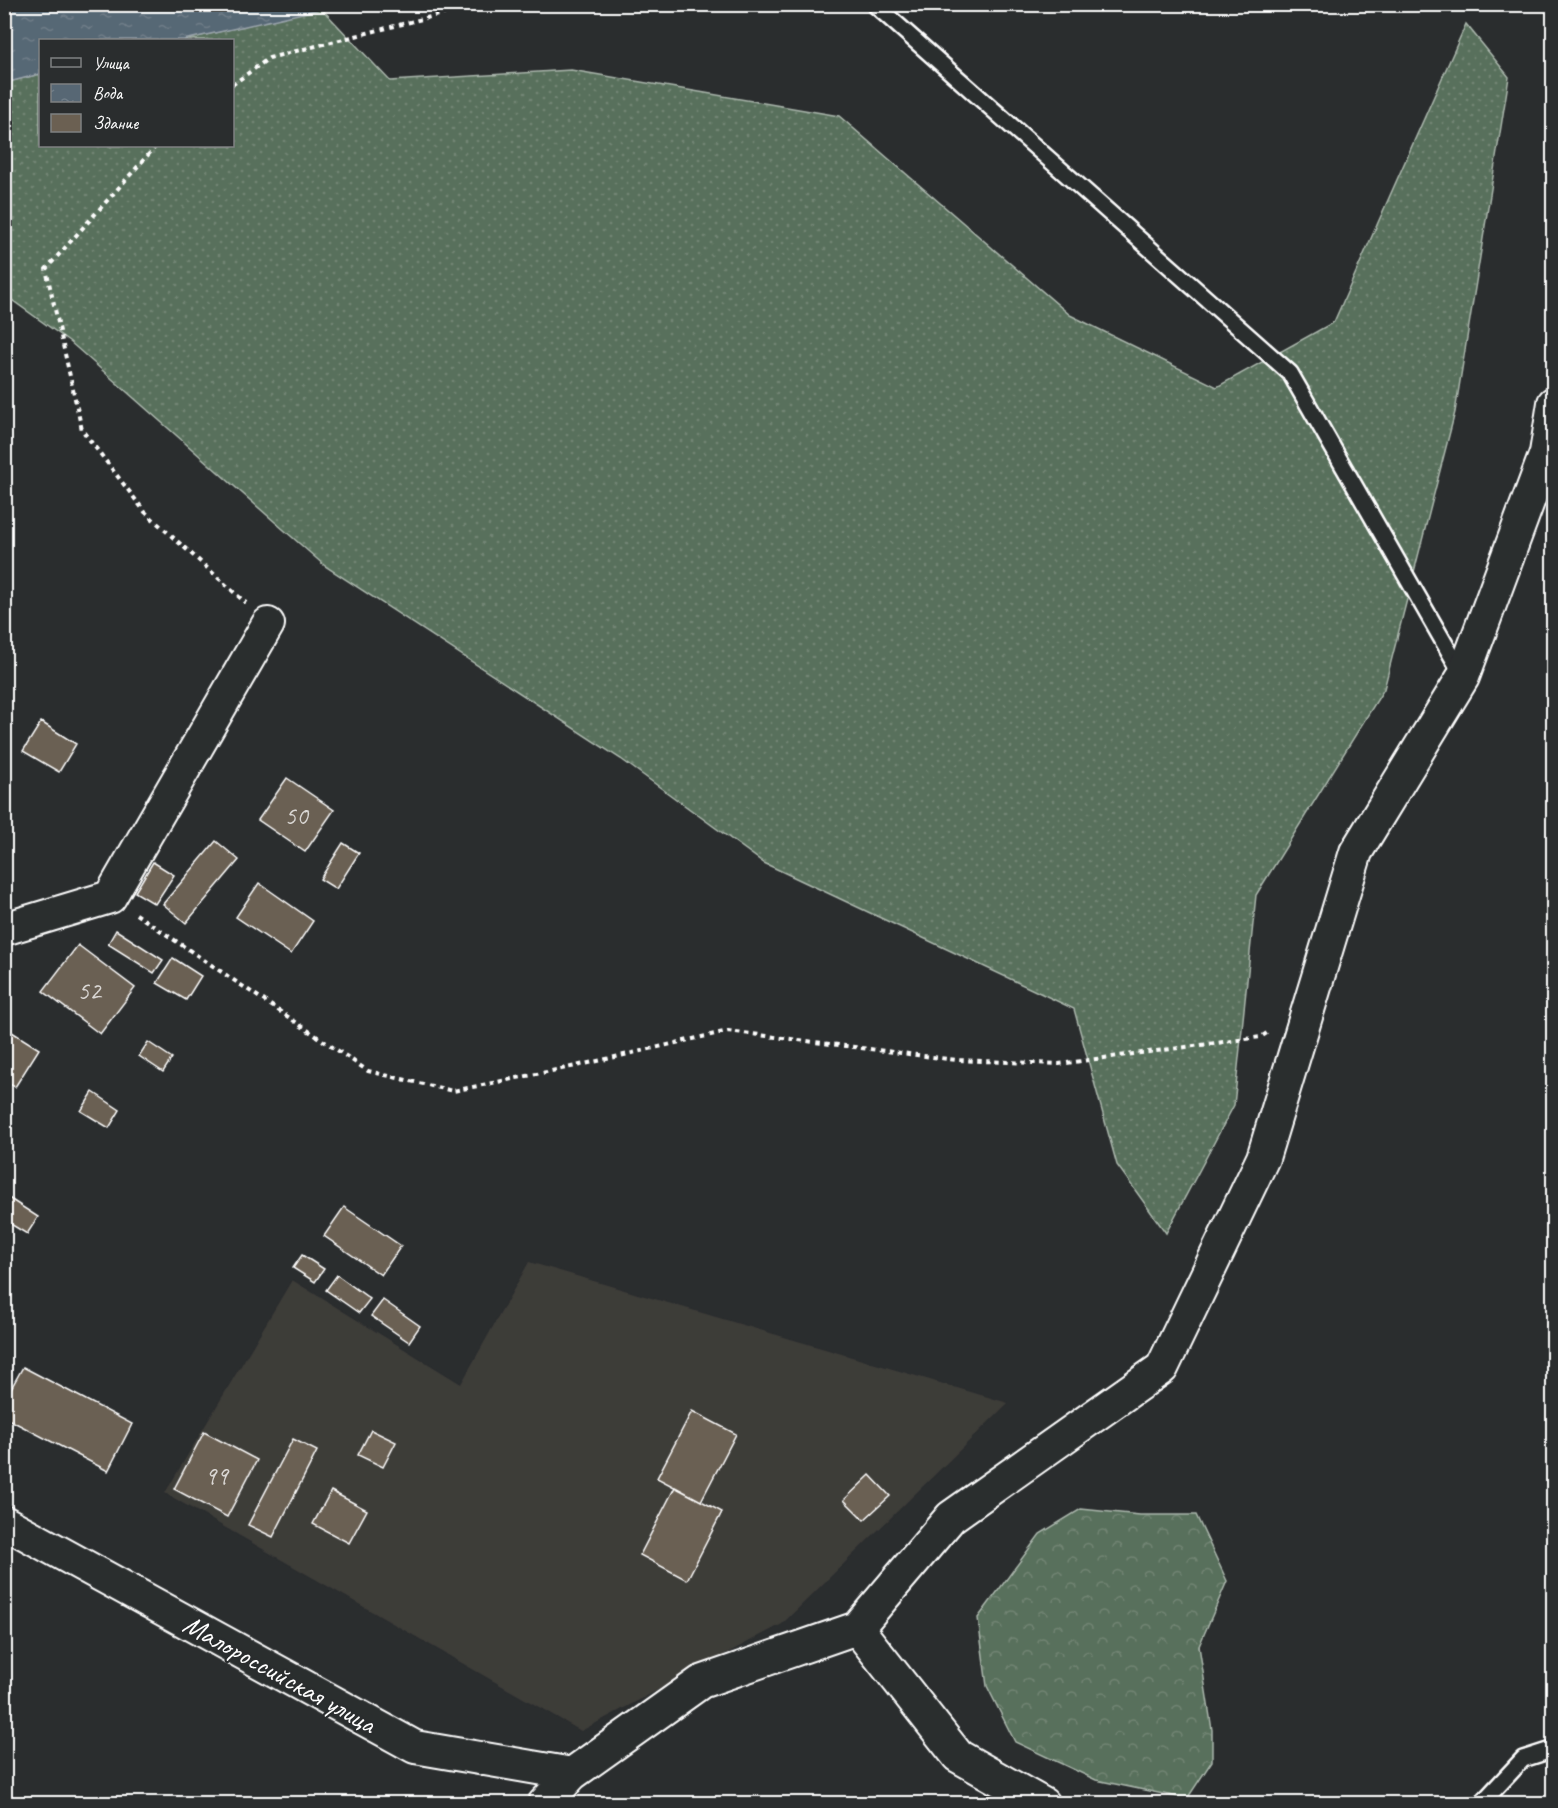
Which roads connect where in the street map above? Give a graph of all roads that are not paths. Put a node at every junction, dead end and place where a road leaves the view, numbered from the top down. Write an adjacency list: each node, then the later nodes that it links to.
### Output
1 (874, 4): 5 (lane)
2 (1554, 403): 3 (street)
3 (1550, 447): 5 (street)
4 (268, 624): 6 (street)
5 (1463, 677): 8 (street)
6 (4, 929)
7 (4, 1522): 10 (street, Малороссийская улица)
8 (856, 1628): 10 (street); 12 (street)
9 (1554, 1749): 13 (lane)
10 (572, 1774): 11 (street)
11 (544, 1803)
12 (1043, 1803)
13 (1481, 1803)

